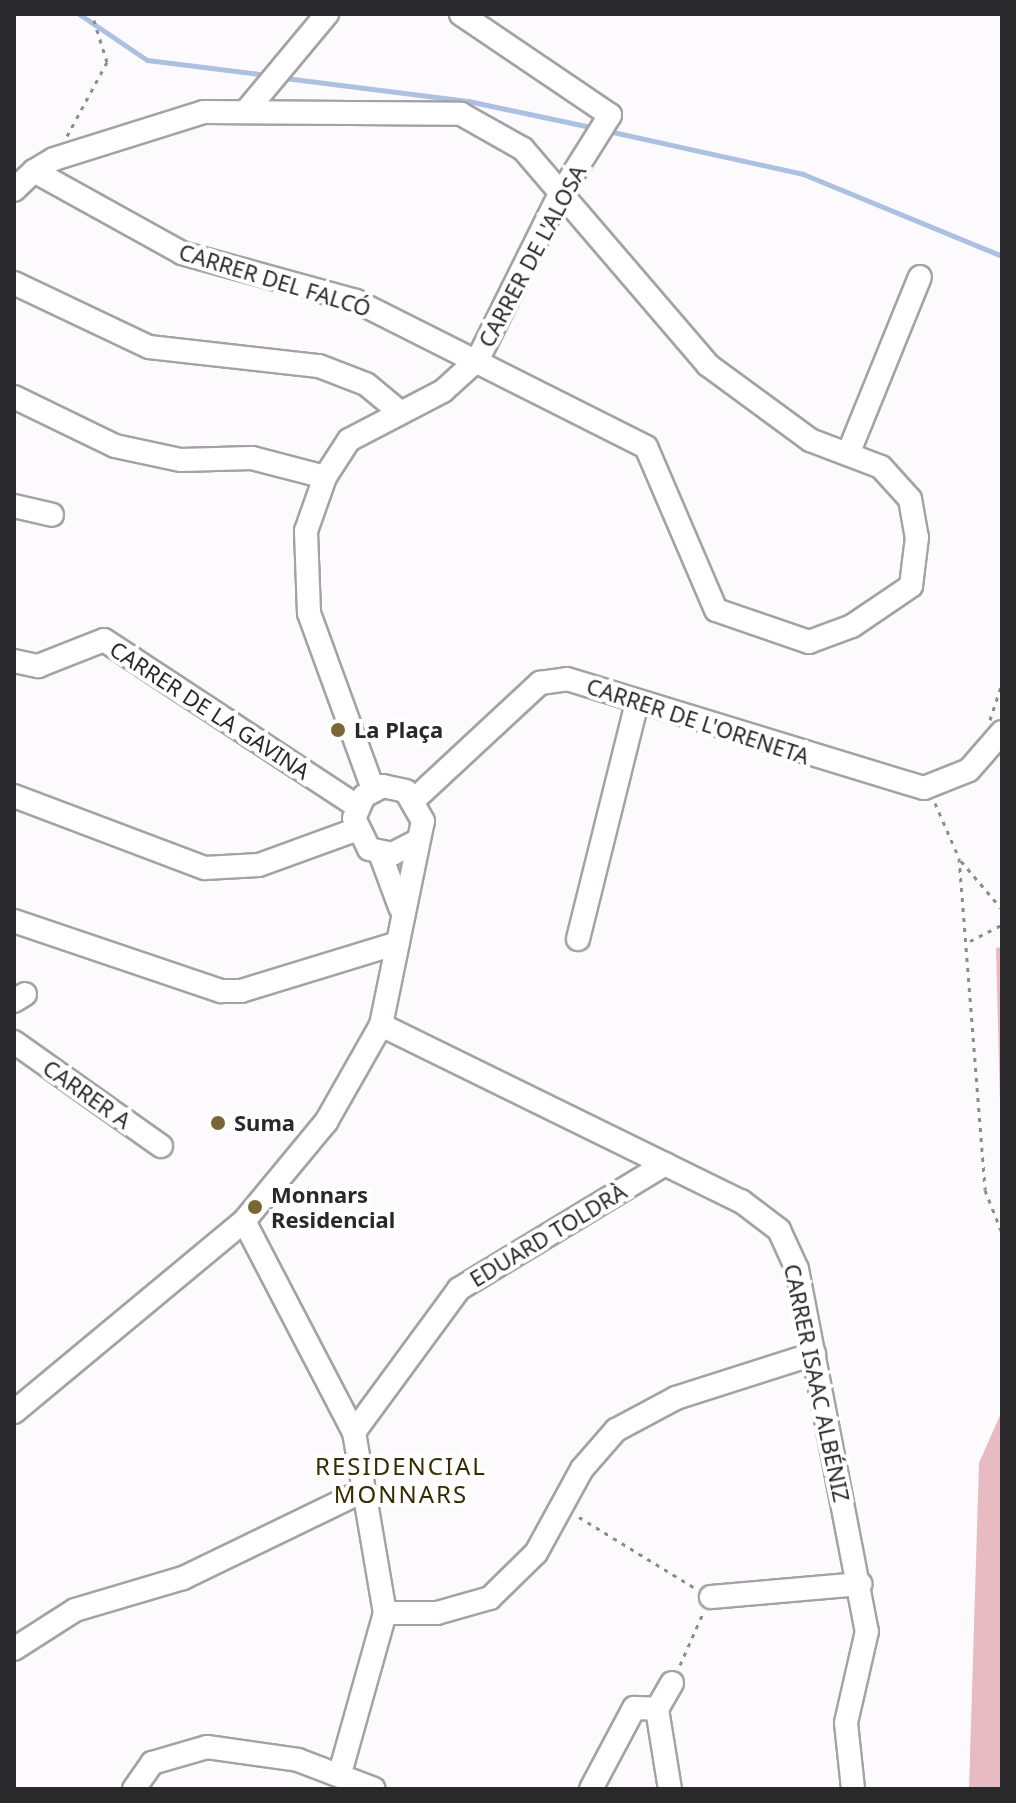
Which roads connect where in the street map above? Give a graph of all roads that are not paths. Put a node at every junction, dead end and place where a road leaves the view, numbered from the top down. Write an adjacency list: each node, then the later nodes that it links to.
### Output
1 (327, 14): 3 (street)
2 (461, 14): 6 (street, CARRER DE L'ALOSA)
3 (247, 110): 4 (street, CARRER DEL FALCÓ); 6 (street, CARRER DEL FALCÓ)
4 (44, 165): 5 (street); 9 (street, CARRER DEL FALCÓ)
5 (14, 190)
6 (558, 198): 9 (street, CARRER DE L'ALOSA); 12 (street, CARRER DEL FALCÓ)
7 (920, 277): 12 (street)
8 (14, 283): 11 (street)
9 (478, 359): 11 (street, CARRER DE L'ALOSA); 12 (street, CARRER DEL FALCÓ)
10 (14, 397): 13 (street)
11 (401, 413): 13 (street, CARRER DE L'ALOSA)
12 (848, 454)
13 (325, 477): 19 (street, CARRER DE L'ALOSA)
14 (14, 506): 15 (street)
15 (52, 515)
16 (14, 661): 22 (street, CARRER DE LA GAVINA)
17 (637, 702): 18 (street, CARRER DE L'ORENETA); 21 (street, CARRER DE L'ORENETA); 28 (street)
18 (997, 738)
19 (373, 789): 21 (street); 22 (street)
20 (14, 796): 23 (street)
21 (415, 799): 24 (street)
22 (357, 806): 23 (street)
23 (355, 830): 25 (street)
24 (414, 843): 25 (street); 26 (street)
25 (380, 853): 26 (street)
26 (401, 908): 29 (street)
27 (14, 921): 29 (street)
28 (578, 939)
29 (398, 943): 30 (street)
30 (381, 1025): 33 (street, CARRER ISAAC ALBÉNIZ); 34 (street)
31 (14, 1042): 32 (street, CARRER A)
32 (161, 1146)
33 (665, 1164): 35 (street, CARRER ISAAC ALBÉNIZ); 37 (street, EDUARD TOLDRÀ)
34 (244, 1221): 36 (street); 37 (street)
35 (814, 1354): 39 (street, CARRER ISAAC ALBÉNIZ); 41 (street)
36 (14, 1412)
37 (354, 1432): 38 (street)
38 (363, 1491): 41 (street); 42 (street)
39 (860, 1584): 40 (street); 50 (street, CARRER ISAAC ALBÉNIZ)
40 (711, 1597)
41 (385, 1613): 45 (street)
42 (14, 1649)
43 (672, 1683): 44 (street)
44 (657, 1709): 48 (street); 49 (street)
45 (340, 1773): 46 (street); 47 (street)
46 (134, 1789)
47 (374, 1789)
48 (591, 1789)
49 (670, 1789)
50 (853, 1789)

